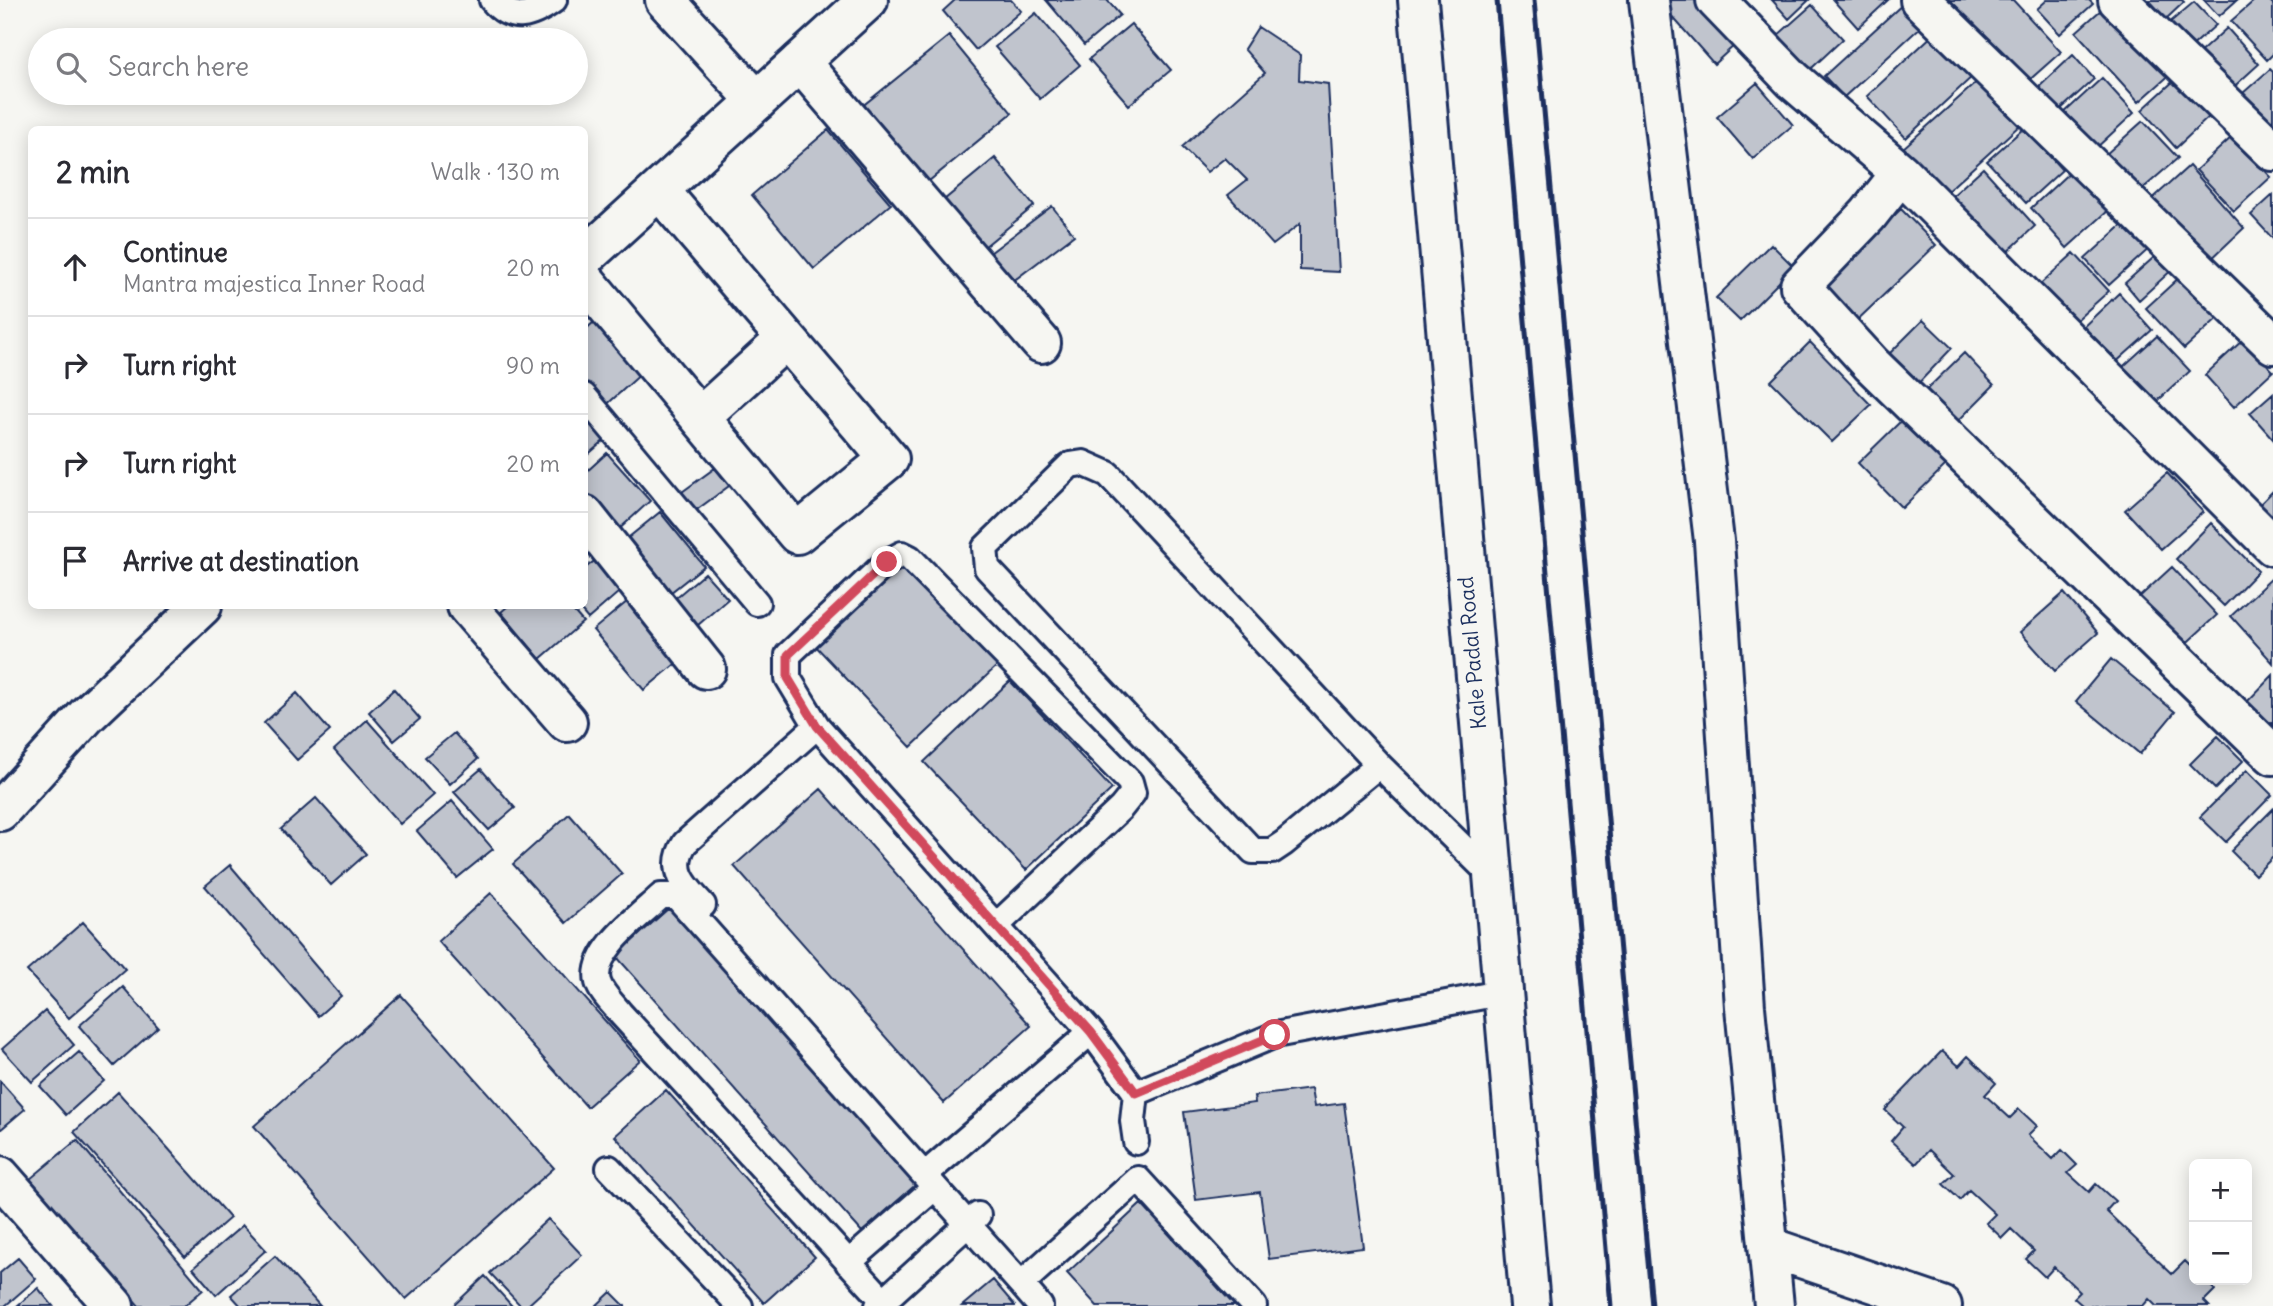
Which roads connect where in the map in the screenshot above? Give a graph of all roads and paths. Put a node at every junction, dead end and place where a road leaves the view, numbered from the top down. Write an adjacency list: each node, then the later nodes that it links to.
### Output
1 (492, 0): 2 (lane)
2 (554, 0)
3 (665, 0): 11 (street)
4 (868, 0): 10 (street)
5 (1418, 0): 33 (street, Kale Padal Road)
6 (1649, 0): 43 (street)
7 (1716, 0): 13 (street)
8 (1920, 0): 19 (street)
9 (2118, 0): 12 (street)
10 (800, 62): 11 (street); 18 (street)
11 (757, 101): 14 (street)
12 (2273, 151)
13 (1901, 173): 23 (street); 30 (street)
14 (660, 191): 15 (street); 17 (street)
15 (588, 254)
16 (588, 284): 21 (street)
17 (786, 339): 21 (street); 21 (street)
18 (1041, 343)
19 (2273, 344)
20 (588, 401): 24 (lane)
21 (700, 417)
22 (588, 520): 27 (street)
23 (2273, 546)
24 (757, 603)
25 (199, 609): 32 (street)
26 (470, 609): 28 (street)
27 (706, 668)
28 (567, 722)
29 (817, 726): 34 (lane); 34 (lane); 41 (lane)
30 (2273, 755)
31 (1379, 765): 31 (lane); 33 (lane)
32 (0, 811)
33 (1490, 875): 35 (street, Kale Padal Road)
34 (996, 926): 36 (lane)
35 (1500, 993): 37 (lane); 51 (street, Kale Padal Road)
36 (1091, 1032): 37 (lane); 41 (lane)
37 (1136, 1093): 38 (lane)
38 (1136, 1142)
39 (609, 1168): 48 (lane)
40 (0, 1176): 47 (street)
41 (934, 1178): 42 (lane); 44 (lane); 44 (lane)
42 (965, 1226): 45 (lane); 46 (lane)
43 (1769, 1247): 52 (street); 53 (street)
44 (848, 1263): 46 (lane)
45 (1021, 1284): 49 (lane); 50 (lane)
46 (881, 1303)
47 (114, 1306)
48 (740, 1306)
49 (1040, 1306)
50 (1254, 1306)
51 (1530, 1306)
52 (1774, 1306)
53 (1942, 1306)

